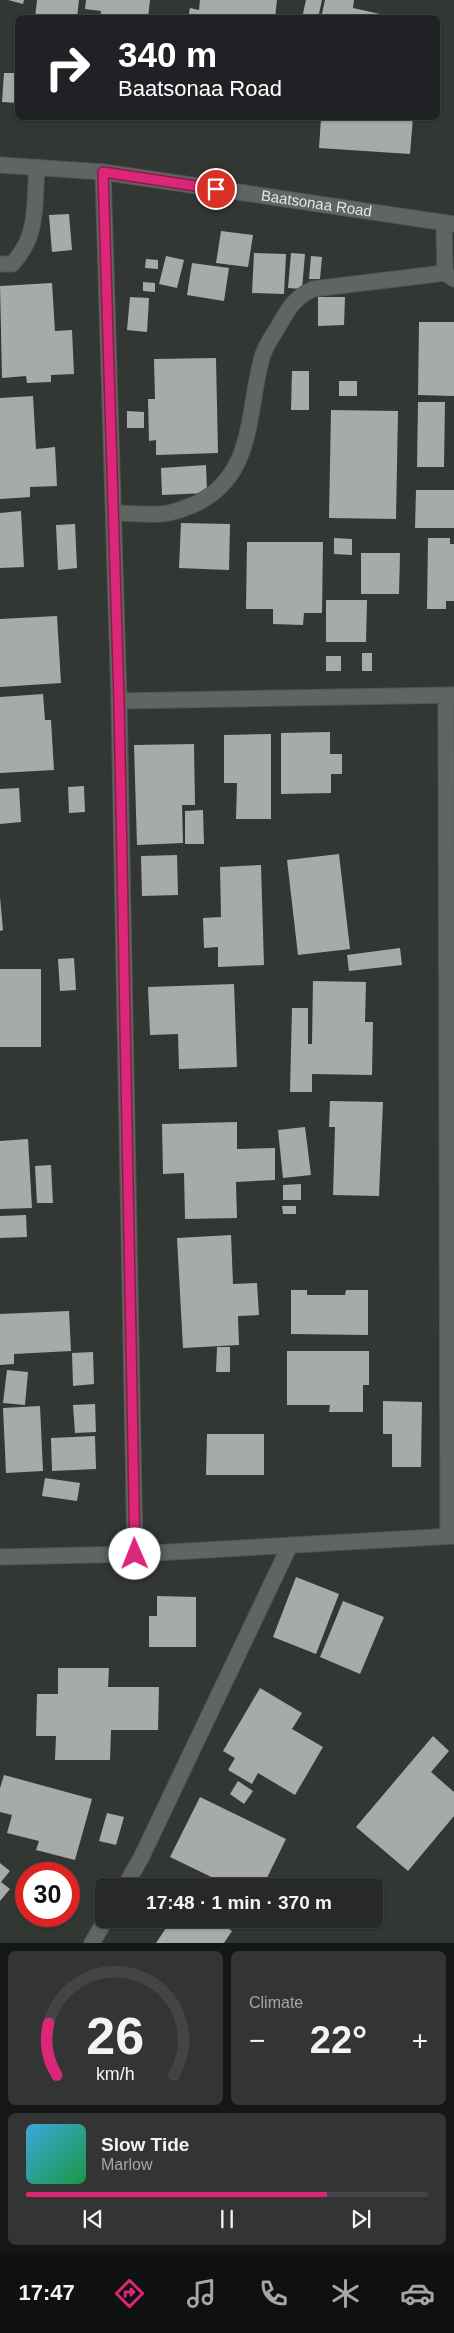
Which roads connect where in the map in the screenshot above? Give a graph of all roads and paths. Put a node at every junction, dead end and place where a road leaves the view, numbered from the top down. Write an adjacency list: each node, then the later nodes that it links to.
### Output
1 (0, 165): 2 (street, Baatsonaa Road)
2 (37, 167): 3 (street, Baatsonaa Road); 5 (street)
3 (103, 172): 4 (street, Baatsonaa Road); 7 (street)
4 (449, 224): 6 (street)
5 (0, 264)
6 (449, 276): 7 (street)
7 (114, 513): 9 (street)
8 (450, 695): 9 (street); 10 (street)
9 (119, 701): 12 (street)
10 (451, 1536): 11 (street)
11 (290, 1545): 12 (street); 14 (street)
12 (135, 1554): 13 (street)
13 (0, 1557)
14 (130, 1878)
15 (101, 1928): 16 (street)
16 (92, 1943)

